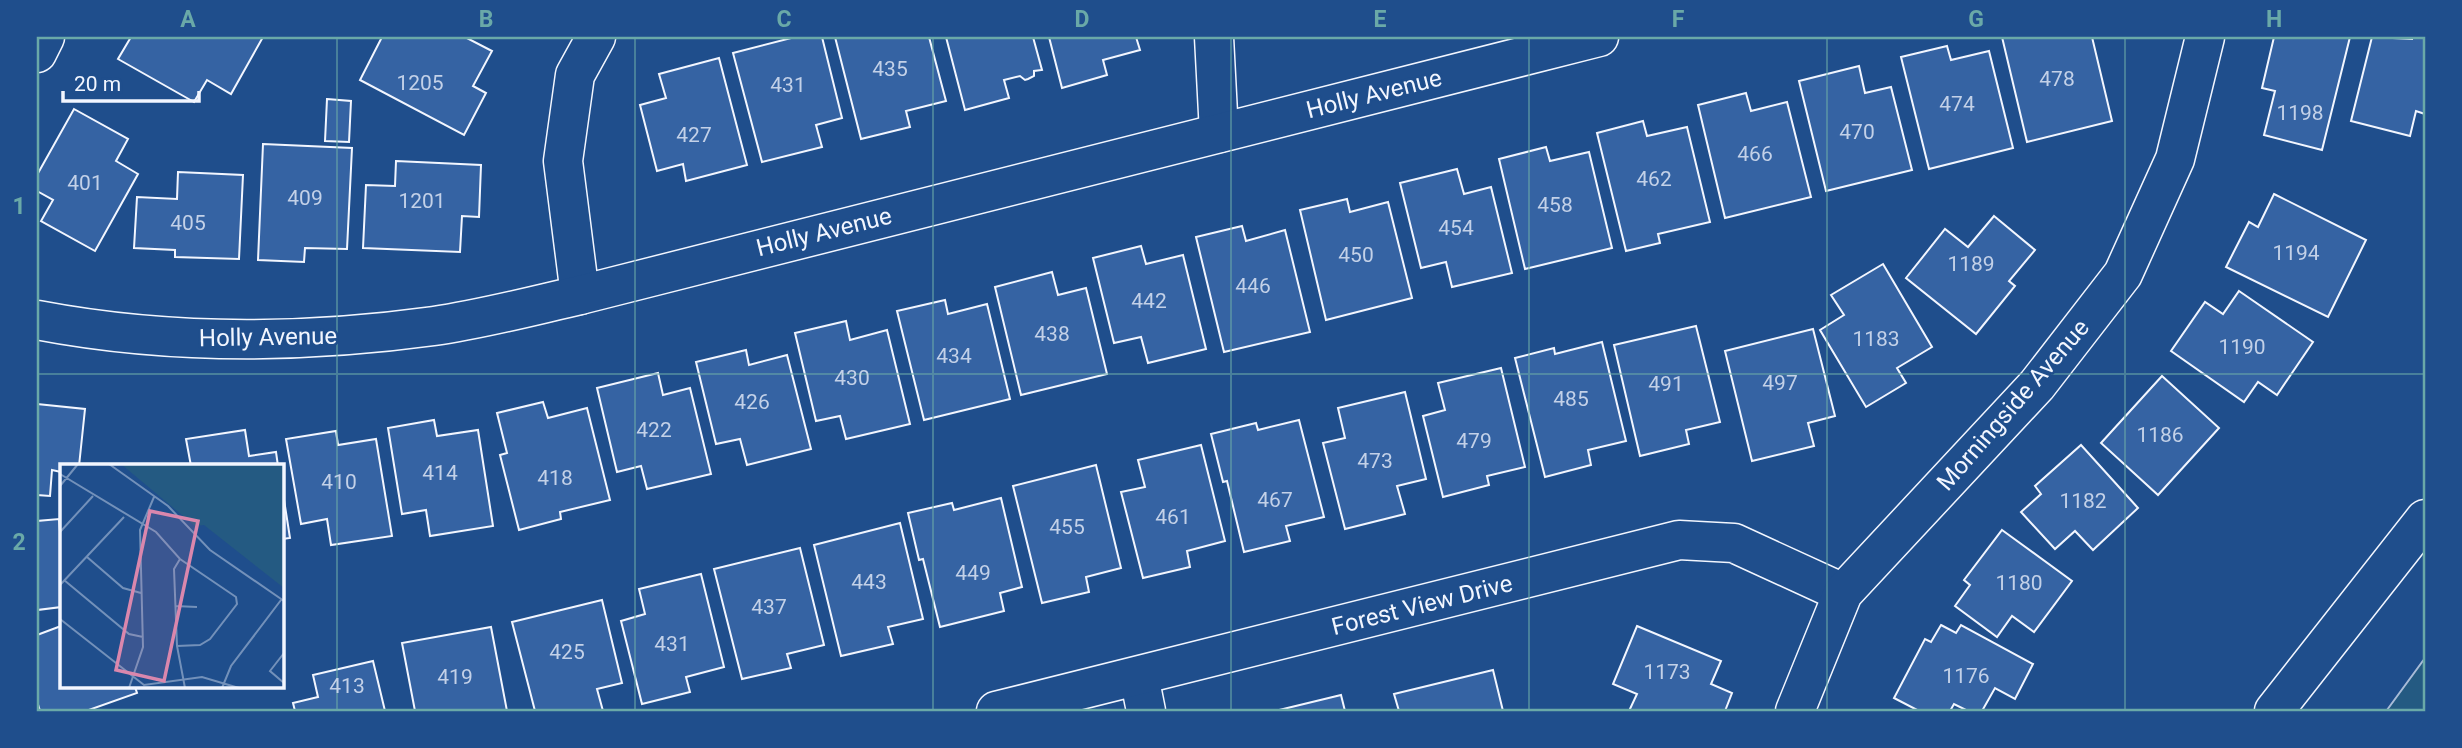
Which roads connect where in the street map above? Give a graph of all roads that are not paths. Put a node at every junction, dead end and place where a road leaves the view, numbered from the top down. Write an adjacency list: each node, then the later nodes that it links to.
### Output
1 (45, 37): 6 (street)
2 (596, 37): 8 (street)
3 (1214, 37): 7 (street)
4 (1599, 37): 7 (street, Holly Avenue)
5 (2205, 37): 11 (street, Morningside Avenue)
6 (37, 53)
7 (1219, 133): 8 (street, Holly Avenue)
8 (580, 295): 9 (street, Holly Avenue)
9 (37, 320)
10 (2425, 519): 15 (street)
11 (1843, 593): 12 (street, Forest View Drive); 14 (street, Morningside Avenue)
12 (1142, 694): 13 (street, Forest View Drive)
13 (996, 711)
14 (1795, 711)
15 (2274, 711)

